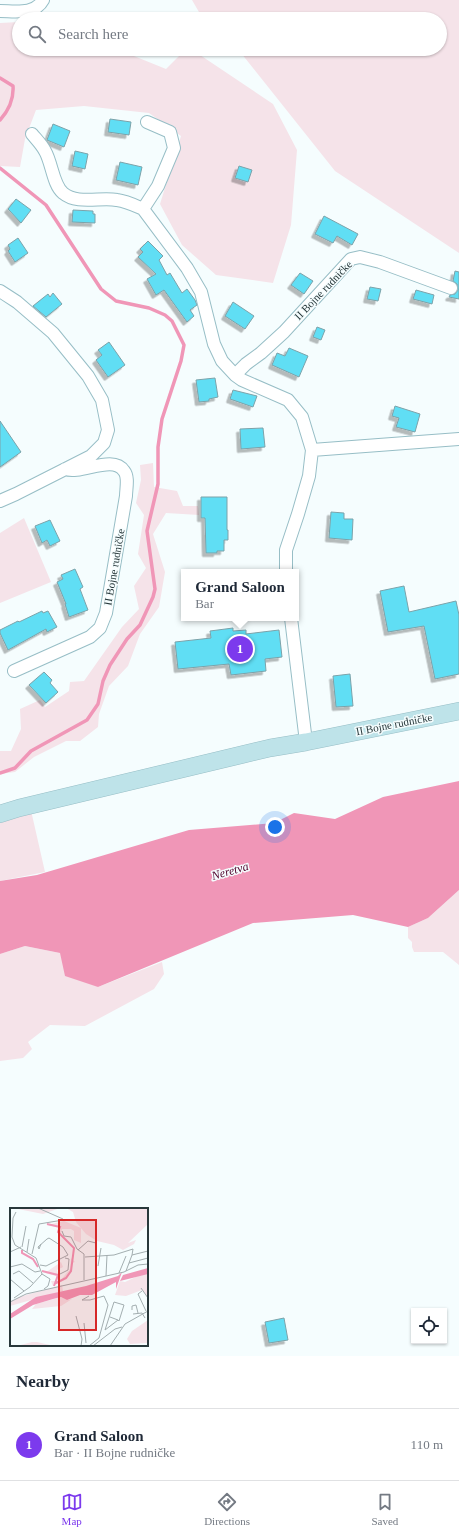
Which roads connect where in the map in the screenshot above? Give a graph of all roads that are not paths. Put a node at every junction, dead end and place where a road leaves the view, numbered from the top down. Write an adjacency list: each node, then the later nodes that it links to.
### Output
1 (43, 0): 2 (street)
2 (0, 11)
3 (147, 122): 5 (street)
4 (32, 134): 5 (street)
5 (142, 209): 8 (street)
6 (451, 288): 8 (street, II Bojne rudničke)
7 (0, 291): 11 (street, II Bojne rudničke)
8 (235, 375): 10 (street)
9 (459, 439): 10 (street)
10 (312, 450): 13 (street)
11 (65, 470): 12 (street, II Bojne rudničke); 15 (street, II Bojne rudničke)
12 (0, 501)
13 (286, 569)
14 (291, 621): 17 (street)
15 (14, 671)
16 (459, 711): 17 (street, II Bojne rudničke)
17 (306, 742): 18 (street, II Bojne rudničke)
18 (0, 814)

